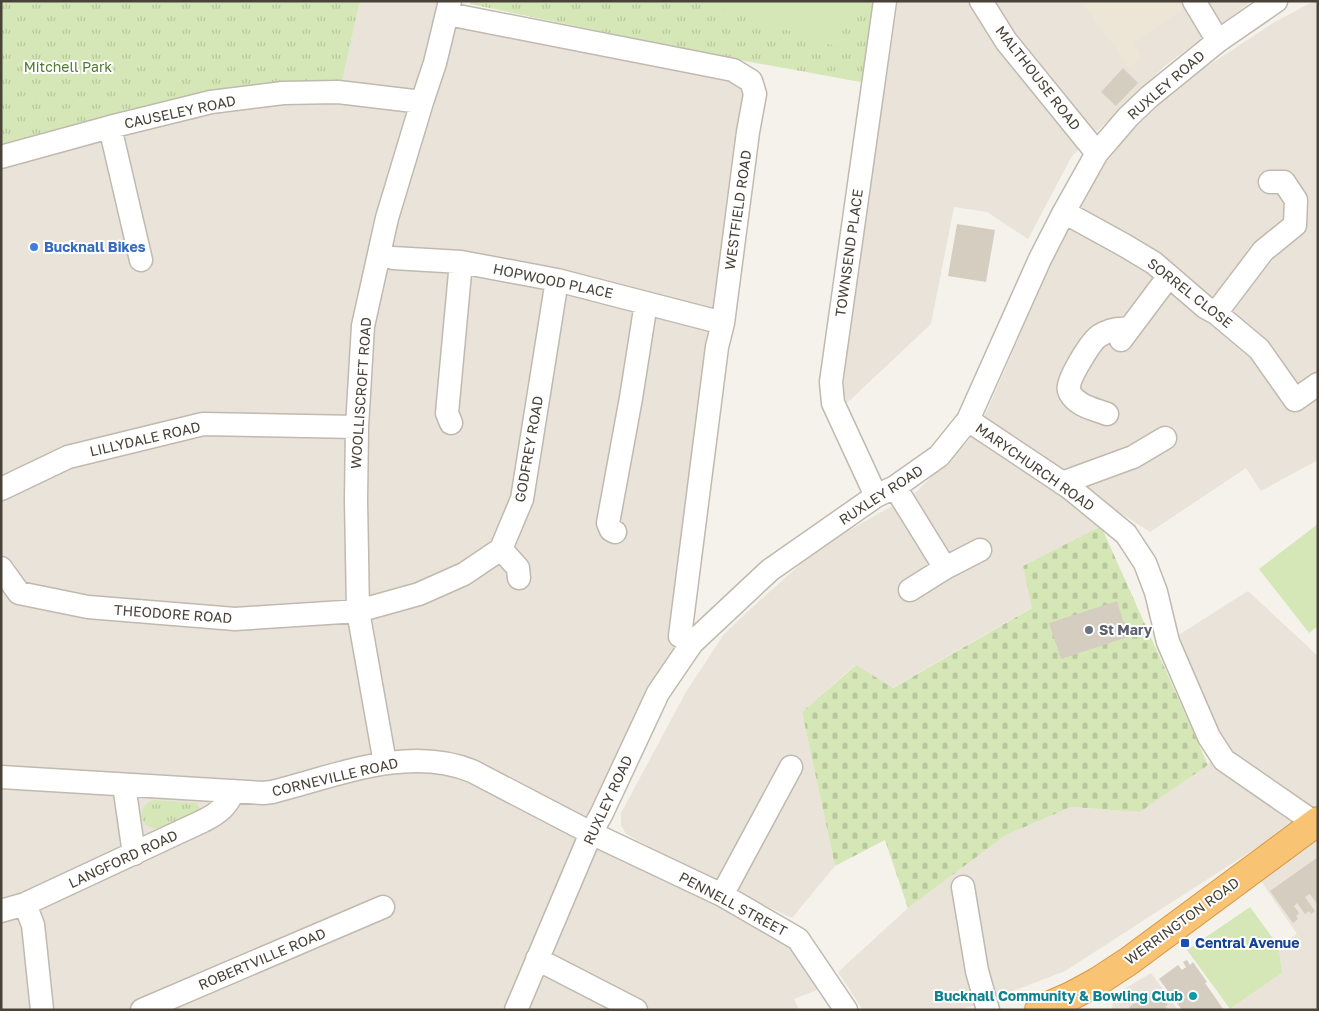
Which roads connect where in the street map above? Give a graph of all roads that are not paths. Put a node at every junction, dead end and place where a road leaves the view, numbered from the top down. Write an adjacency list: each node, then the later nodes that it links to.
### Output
1 (885, 1): 29 (street, TOWNSEND PLACE)
2 (981, 1): 9 (street, MALTHOUSE ROAD)
3 (1194, 1): 6 (street)
4 (1276, 1): 6 (street, RUXLEY ROAD)
5 (449, 8): 7 (street, WOOLLISCROFT ROAD); 20 (street, WESTFIELD ROAD)
6 (1218, 41): 9 (street, RUXLEY ROAD)
7 (422, 102): 8 (street, CAUSELEY ROAD); 13 (street, WOOLLISCROFT ROAD)
8 (110, 128): 10 (street, CAUSELEY ROAD); 14 (street)
9 (1097, 153): 12 (street, RUXLEY ROAD)
10 (1, 157)
11 (1270, 182): 19 (street)
12 (1064, 212): 16 (street, SORREL CLOSE); 23 (street, RUXLEY ROAD)
13 (380, 254): 15 (street, HOPWOOD PLACE); 25 (street, WOOLLISCROFT ROAD)
14 (141, 260)
15 (461, 262): 17 (street, HOPWOOD PLACE); 24 (street)
16 (1168, 276): 19 (street, SORREL CLOSE); 22 (street)
17 (557, 280): 18 (street, HOPWOOD PLACE); 31 (street, GODFREY ROAD)
18 (646, 303): 20 (street, HOPWOOD PLACE); 30 (street)
19 (1216, 313): 21 (street, SORREL CLOSE)
20 (723, 323): 38 (street, WESTFIELD ROAD)
21 (1318, 384)
22 (1107, 414)
23 (968, 420): 27 (street, MARYCHURCH ROAD); 29 (street, RUXLEY ROAD)
24 (451, 423)
25 (357, 427): 28 (street, LILLYDALE ROAD); 37 (street, WOOLLISCROFT ROAD)
26 (1165, 438): 27 (street)
27 (1062, 483): 44 (street, MARYCHURCH ROAD)
28 (1, 489)
29 (886, 492): 34 (street, TOWNSEND PLACE); 38 (street, RUXLEY ROAD)
30 (615, 532)
31 (501, 549): 35 (street); 37 (street)
32 (980, 550): 34 (street)
33 (1, 568): 37 (street, THEODORE ROAD)
34 (945, 568): 36 (street)
35 (519, 578)
36 (910, 590)
37 (358, 611): 39 (street, WOOLLISCROFT ROAD)
38 (692, 643): 45 (street, RUXLEY ROAD)
39 (385, 763): 43 (street, CORNEVILLE ROAD); 45 (street, CORNEVILLE ROAD)
40 (791, 767): 48 (street)
41 (1, 777): 42 (street, CORNEVILLE ROAD)
42 (124, 785): 43 (street, CORNEVILLE ROAD); 46 (street)
43 (234, 791): 46 (street, LANGFORD ROAD)
44 (1316, 822): 53 (highway, WERRINGTON ROAD)
45 (591, 833): 48 (street, PENNELL STREET); 52 (street, RUXLEY ROAD)
46 (134, 854): 49 (street, LANGFORD ROAD)
47 (963, 887): 59 (street)
48 (722, 895): 58 (street, PENNELL STREET)
49 (25, 904): 51 (street, LANGFORD ROAD); 54 (street)
50 (383, 907): 55 (street, ROBERTVILLE ROAD)
51 (1, 911)
52 (537, 959): 56 (street, RUXLEY ROAD); 57 (street)
53 (1078, 1003): 60 (highway, WERRINGTON ROAD)
54 (42, 1010)
55 (142, 1010)
56 (516, 1010)
57 (636, 1010)
58 (846, 1010)
59 (988, 1010)
60 (1039, 1010)

